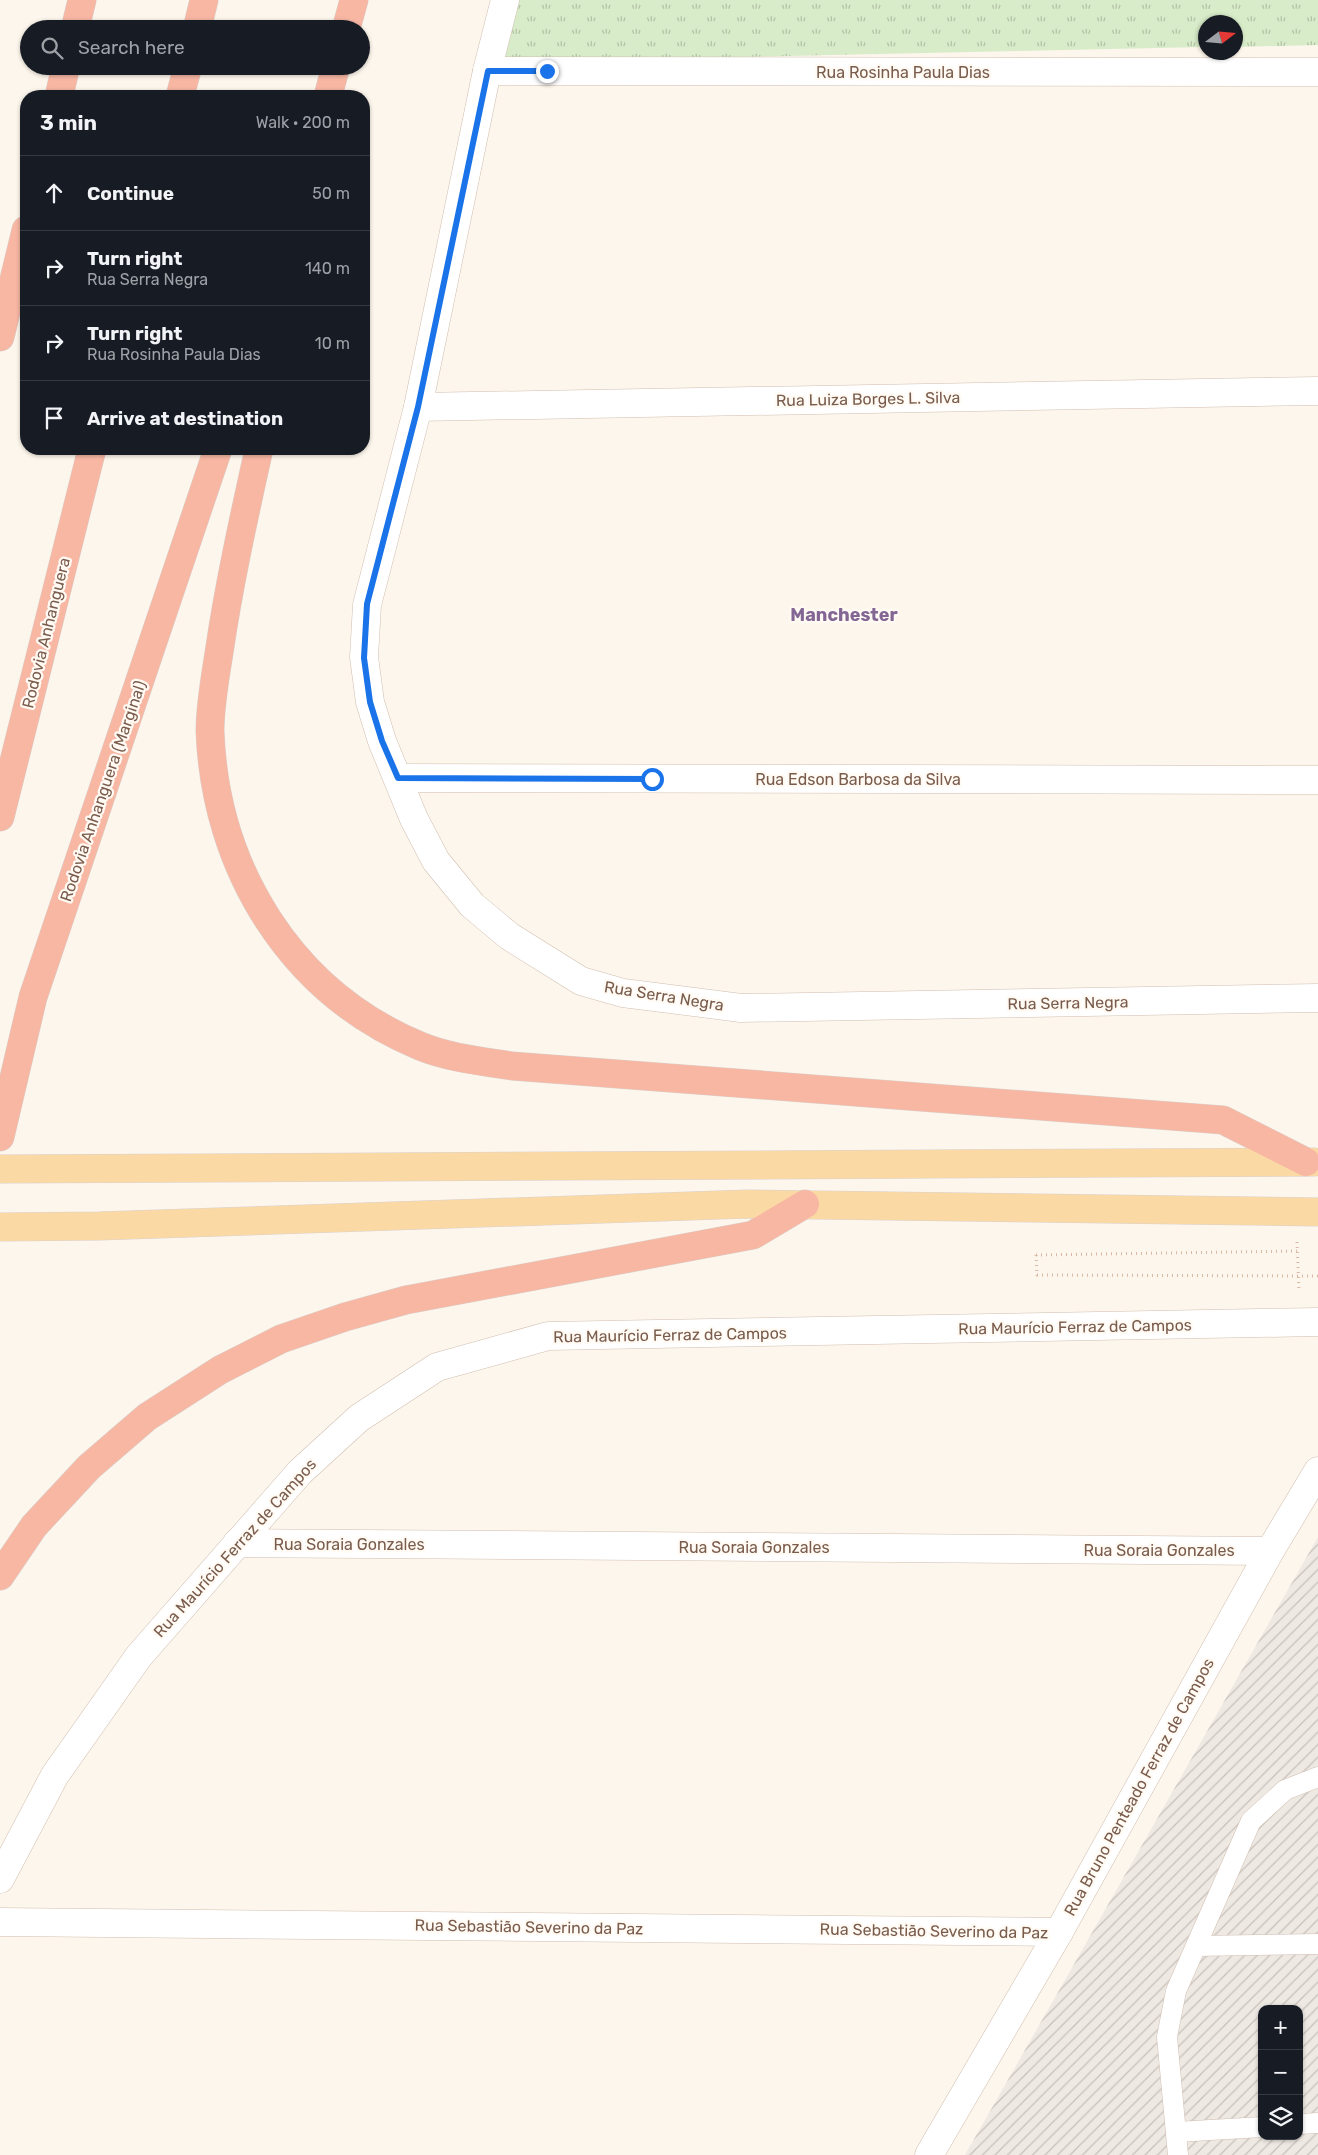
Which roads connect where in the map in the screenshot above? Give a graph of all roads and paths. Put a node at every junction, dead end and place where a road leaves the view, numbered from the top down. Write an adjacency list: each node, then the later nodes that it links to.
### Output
1 (82, 0): 5 (highway)
2 (204, 0): 6 (highway)
3 (354, 0): 7 (highway)
4 (505, 0): 8 (street, Rua Serra Negra)
5 (77, 20)
6 (199, 20)
7 (348, 20)
8 (488, 71): 9 (street, Rua Rosinha Paula Dias); 19 (street, Rua Serra Negra)
9 (1318, 72)
10 (64, 75): 13 (highway)
11 (186, 75): 14 (highway)
12 (334, 75): 15 (highway)
13 (60, 90)
14 (182, 90)
15 (330, 90)
16 (20, 255): 17 (highway)
17 (0, 337)
18 (1318, 391): 19 (street, Rua Luiza Borges L. Silva)
19 (418, 407): 23 (street, Rua Serra Negra)
20 (90, 455): 25 (highway, Rodovia Anhanguera)
21 (216, 455): 27 (highway, Rodovia Anhanguera (Marginal))
22 (258, 455): 28 (highway)
23 (398, 778): 24 (street, Rua Edson Barbosa da Silva); 26 (street, Rua Serra Negra)
24 (1318, 780)
25 (0, 817)
26 (1318, 998)
27 (0, 1137)
28 (1312, 1162): 29 (main road)
29 (0, 1169)
30 (805, 1204): 31 (main road); 32 (main road); 39 (highway)
31 (1307, 1212): 33 (path)
32 (0, 1227)
33 (1297, 1251): 34 (path, bridge); 35 (path)
34 (1318, 1276)
35 (1309, 1322): 37 (street, Rua Maurício Ferraz de Campos)
36 (1318, 1471): 38 (street, Rua Bruno Penteado Ferraz de Campos)
37 (237, 1543): 38 (street, Rua Soraia Gonzales); 41 (street, Rua Maurício Ferraz de Campos)
38 (1270, 1551): 43 (street, Rua Bruno Penteado Ferraz de Campos)
39 (0, 1576)
40 (1318, 1777): 45 (lane)
41 (0, 1879)
42 (0, 1922): 43 (street, Rua Sebastião Severino da Paz)
43 (1059, 1932): 50 (street, Rua Bruno Penteado Ferraz de Campos)
44 (1318, 1944): 45 (lane)
45 (1196, 1946): 49 (lane)
46 (1318, 2123): 47 (lane)
47 (1303, 2124)
48 (1258, 2127): 49 (lane)
49 (1176, 2132): 51 (lane)
50 (929, 2155)
51 (1178, 2155)

